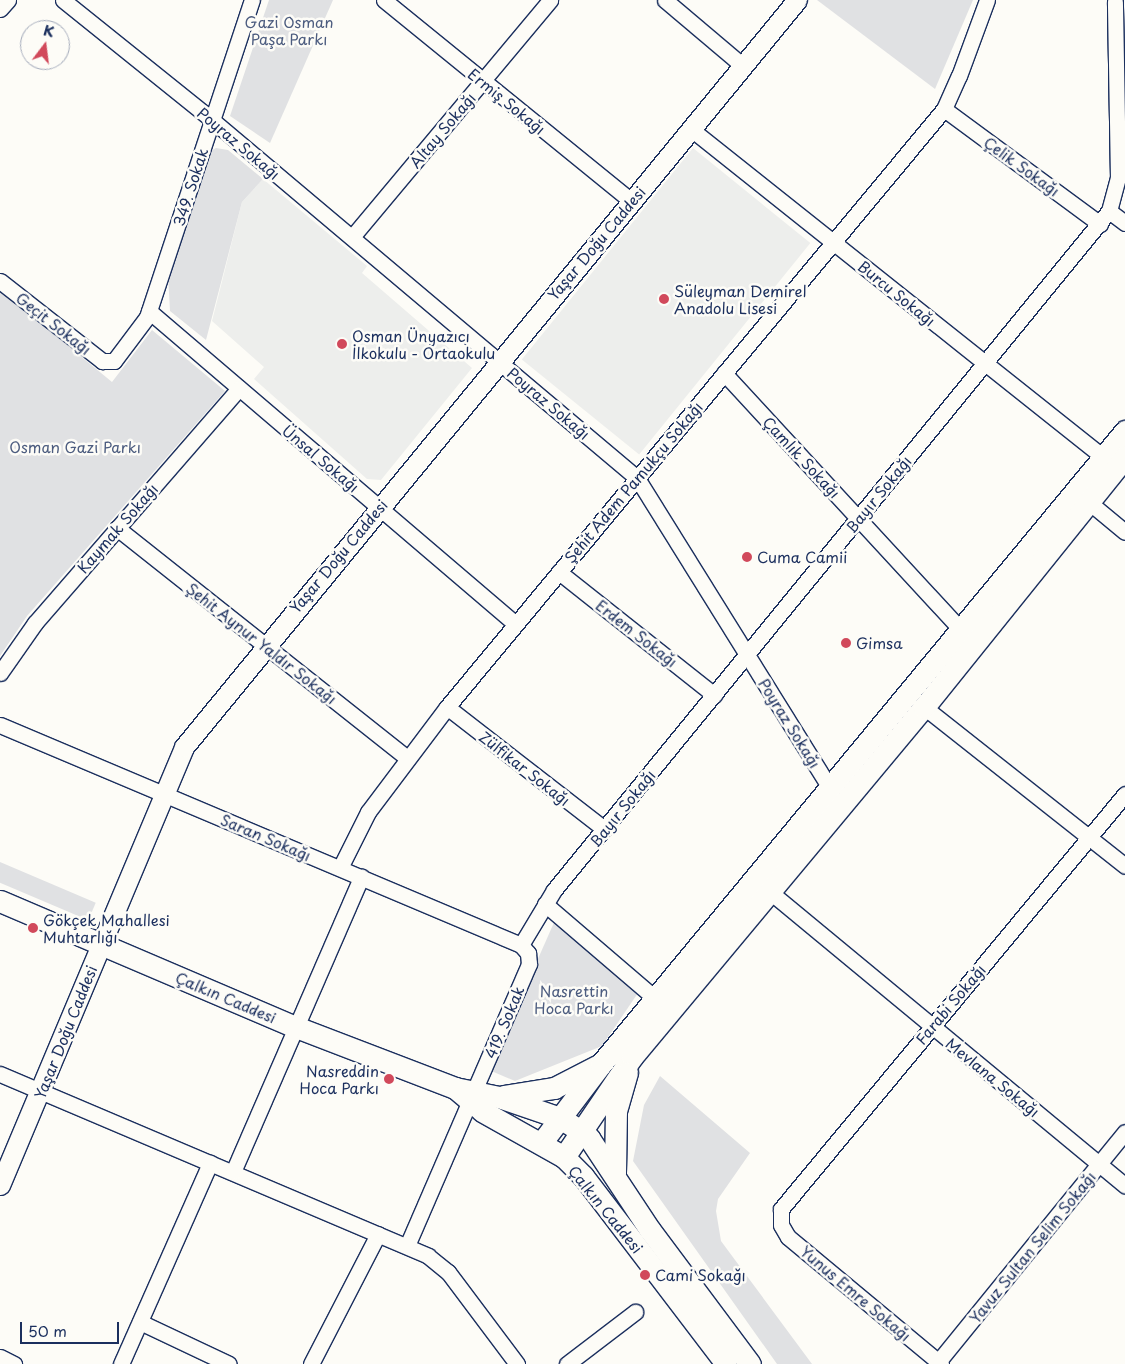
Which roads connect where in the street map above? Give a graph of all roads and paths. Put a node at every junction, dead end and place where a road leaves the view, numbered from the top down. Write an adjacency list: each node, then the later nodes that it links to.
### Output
1 (8, 0): 10 (street)
2 (63, 0): 14 (street, Poyraz Sokağı)
3 (252, 0): 14 (street, 349. Sokak)
4 (384, 0): 12 (street, Ermiş Sokağı)
5 (550, 0): 12 (street, Altay Sokağı)
6 (665, 0): 11 (street)
7 (798, 0): 11 (street, Yaşar Doğu Caddesi)
8 (987, 0): 13 (street, Şehit Adem Pamukçu Sokağı)
9 (1118, 1): 17 (street, Bayır Sokağı)
10 (0, 9)
11 (743, 66): 15 (street, Yaşar Doğu Caddesi)
12 (482, 81): 16 (street, Ermiş Sokağı); 19 (street, Altay Sokağı)
13 (944, 108): 17 (street, Çelik Sokağı); 20 (street, Şehit Adem Pamukçu Sokağı)
14 (212, 120): 19 (street, Poyraz Sokağı); 22 (street, 349. Sokak)
15 (691, 129): 16 (street, Yaşar Doğu Caddesi); 20 (street, Burcu Sokağı)
16 (631, 201): 23 (street, Yaşar Doğu Caddesi)
17 (1112, 211): 18 (street, Çelik Sokağı); 25 (street, Bayır Sokağı)
18 (1125, 222)
19 (352, 238): 23 (street, Poyraz Sokağı)
20 (833, 242): 25 (street, Burcu Sokağı); 26 (street, Şehit Adem Pamukçu Sokağı)
21 (0, 280): 24 (street, Geçit Sokağı)
22 (149, 311): 24 (street, 349. Sokak); 27 (street, Ünsal Sokağı)
23 (499, 361): 31 (street, Poyraz Sokağı); 33 (street, Yaşar Doğu Caddesi)
24 (108, 363)
25 (985, 364): 30 (street, Burcu Sokağı); 34 (street, Bayır Sokağı)
26 (724, 373): 31 (street, Şehit Adem Pamukçu Sokağı); 34 (street, Çamlık Sokağı)
27 (239, 388): 33 (street, Ünsal Sokağı); 35 (street, Kaymak Sokağı)
28 (1125, 431): 30 (main road)
29 (1125, 457): 32 (main road)
30 (1103, 458): 39 (main road)
31 (637, 478): 37 (street, Şehit Adem Pamukçu Sokağı); 41 (street, Poyraz Sokağı)
32 (1090, 503): 36 (street); 45 (main road)
33 (379, 507): 38 (street, Ünsal Sokağı); 40 (street, Yaşar Doğu Caddesi)
34 (859, 518): 39 (street, Çamlık Sokağı); 41 (street, Bayır Sokağı)
35 (117, 528): 40 (street, Şehit Aynur Yaldır Sokağı); 42 (street, Kaymak Sokağı)
36 (1125, 532)
37 (559, 572): 38 (street, Şehit Adem Pamukçu Sokağı); 43 (street, Erdem Sokağı)
38 (516, 624): 44 (street, Şehit Adem Pamukçu Sokağı)
39 (961, 630): 48 (main road)
40 (265, 644): 47 (street, Şehit Aynur Yaldır Sokağı); 49 (street, Yaşar Doğu Caddesi)
41 (748, 654): 43 (street, Bayır Sokağı); 48 (street, Poyraz Sokağı)
42 (0, 673)
43 (714, 695): 51 (street, Bayır Sokağı)
44 (447, 707): 47 (street, Şehit Adem Pamukçu Sokağı); 51 (street, Zülfikar Sokağı)
45 (924, 707): 52 (street); 56 (main road)
46 (0, 725): 49 (street, Saran Sokağı)
47 (407, 758): 54 (street, Şehit Adem Pamukçu Sokağı)
48 (830, 788): 61 (main road)
49 (162, 793): 54 (street, Saran Sokağı); 59 (street, Yaşar Doğu Caddesi)
50 (1125, 794): 52 (street, Farabi Sokağı)
51 (604, 828): 58 (street, Bayır Sokağı)
52 (1089, 837): 53 (street); 62 (street, Farabi Sokağı)
53 (1125, 866)
54 (340, 868): 55 (street, Saran Sokağı)
55 (360, 877): 60 (street, Saran Sokağı); 63 (street)
56 (769, 891): 62 (street, Mevlana Sokağı); 64 (main road)
57 (0, 901): 59 (main road, Çalkın Caddesi)
58 (545, 904): 60 (street, Bayır Sokağı); 61 (street)
59 (101, 944): 63 (main road, Çalkın Caddesi); 67 (street, Yaşar Doğu Caddesi)
60 (524, 949): 68 (street, 419. Sokak)
61 (656, 999): 65 (main road)
62 (931, 1026): 76 (street, Mevlana Sokağı); 81 (street, Farabi Sokağı)
63 (296, 1027): 68 (main road, Çalkın Caddesi); 77 (street)
64 (632, 1057): 71 (main road); 78 (main road)
65 (601, 1064): 69 (main road, Çalkın Caddesi); 70 (main road)
66 (0, 1074): 67 (street)
67 (41, 1091): 75 (street); 79 (street, Yaşar Doğu Caddesi)
68 (466, 1093): 69 (main road, Çalkın Caddesi); 73 (main road, Çalkın Caddesi); 83 (street, 419. Sokak)
69 (499, 1096): 70 (main road, Çalkın Caddesi)
70 (560, 1118): 71 (main road, Çalkın Caddesi); 73 (main road)
71 (581, 1131): 74 (main road); 78 (main road, Çalkın Caddesi)
72 (1125, 1132): 76 (street, Yavuz Sultan Selim Sokağı)
73 (542, 1142): 74 (main road, Çalkın Caddesi)
74 (564, 1157): 94 (main road, Çalkın Caddesi)
75 (210, 1162): 77 (street); 85 (street)
76 (1099, 1164): 80 (street, Mevlana Sokağı); 88 (street, Yavuz Sultan Selim Sokağı)
77 (233, 1172): 82 (street)
78 (615, 1173): 95 (main road, Çalkın Caddesi)
79 (0, 1185)
80 (1125, 1185)
81 (780, 1217): 88 (street, Yunus Emre Sokağı)
82 (378, 1234): 83 (street); 92 (street)
83 (407, 1246): 87 (street)
84 (635, 1312): 93 (street)
85 (140, 1322): 90 (street); 91 (street)
86 (0, 1357): 89 (street)
87 (512, 1362)
88 (939, 1363)
89 (14, 1364)
90 (121, 1364)
91 (229, 1364)
92 (311, 1364)
93 (567, 1364)
94 (726, 1364)
95 (750, 1364)

